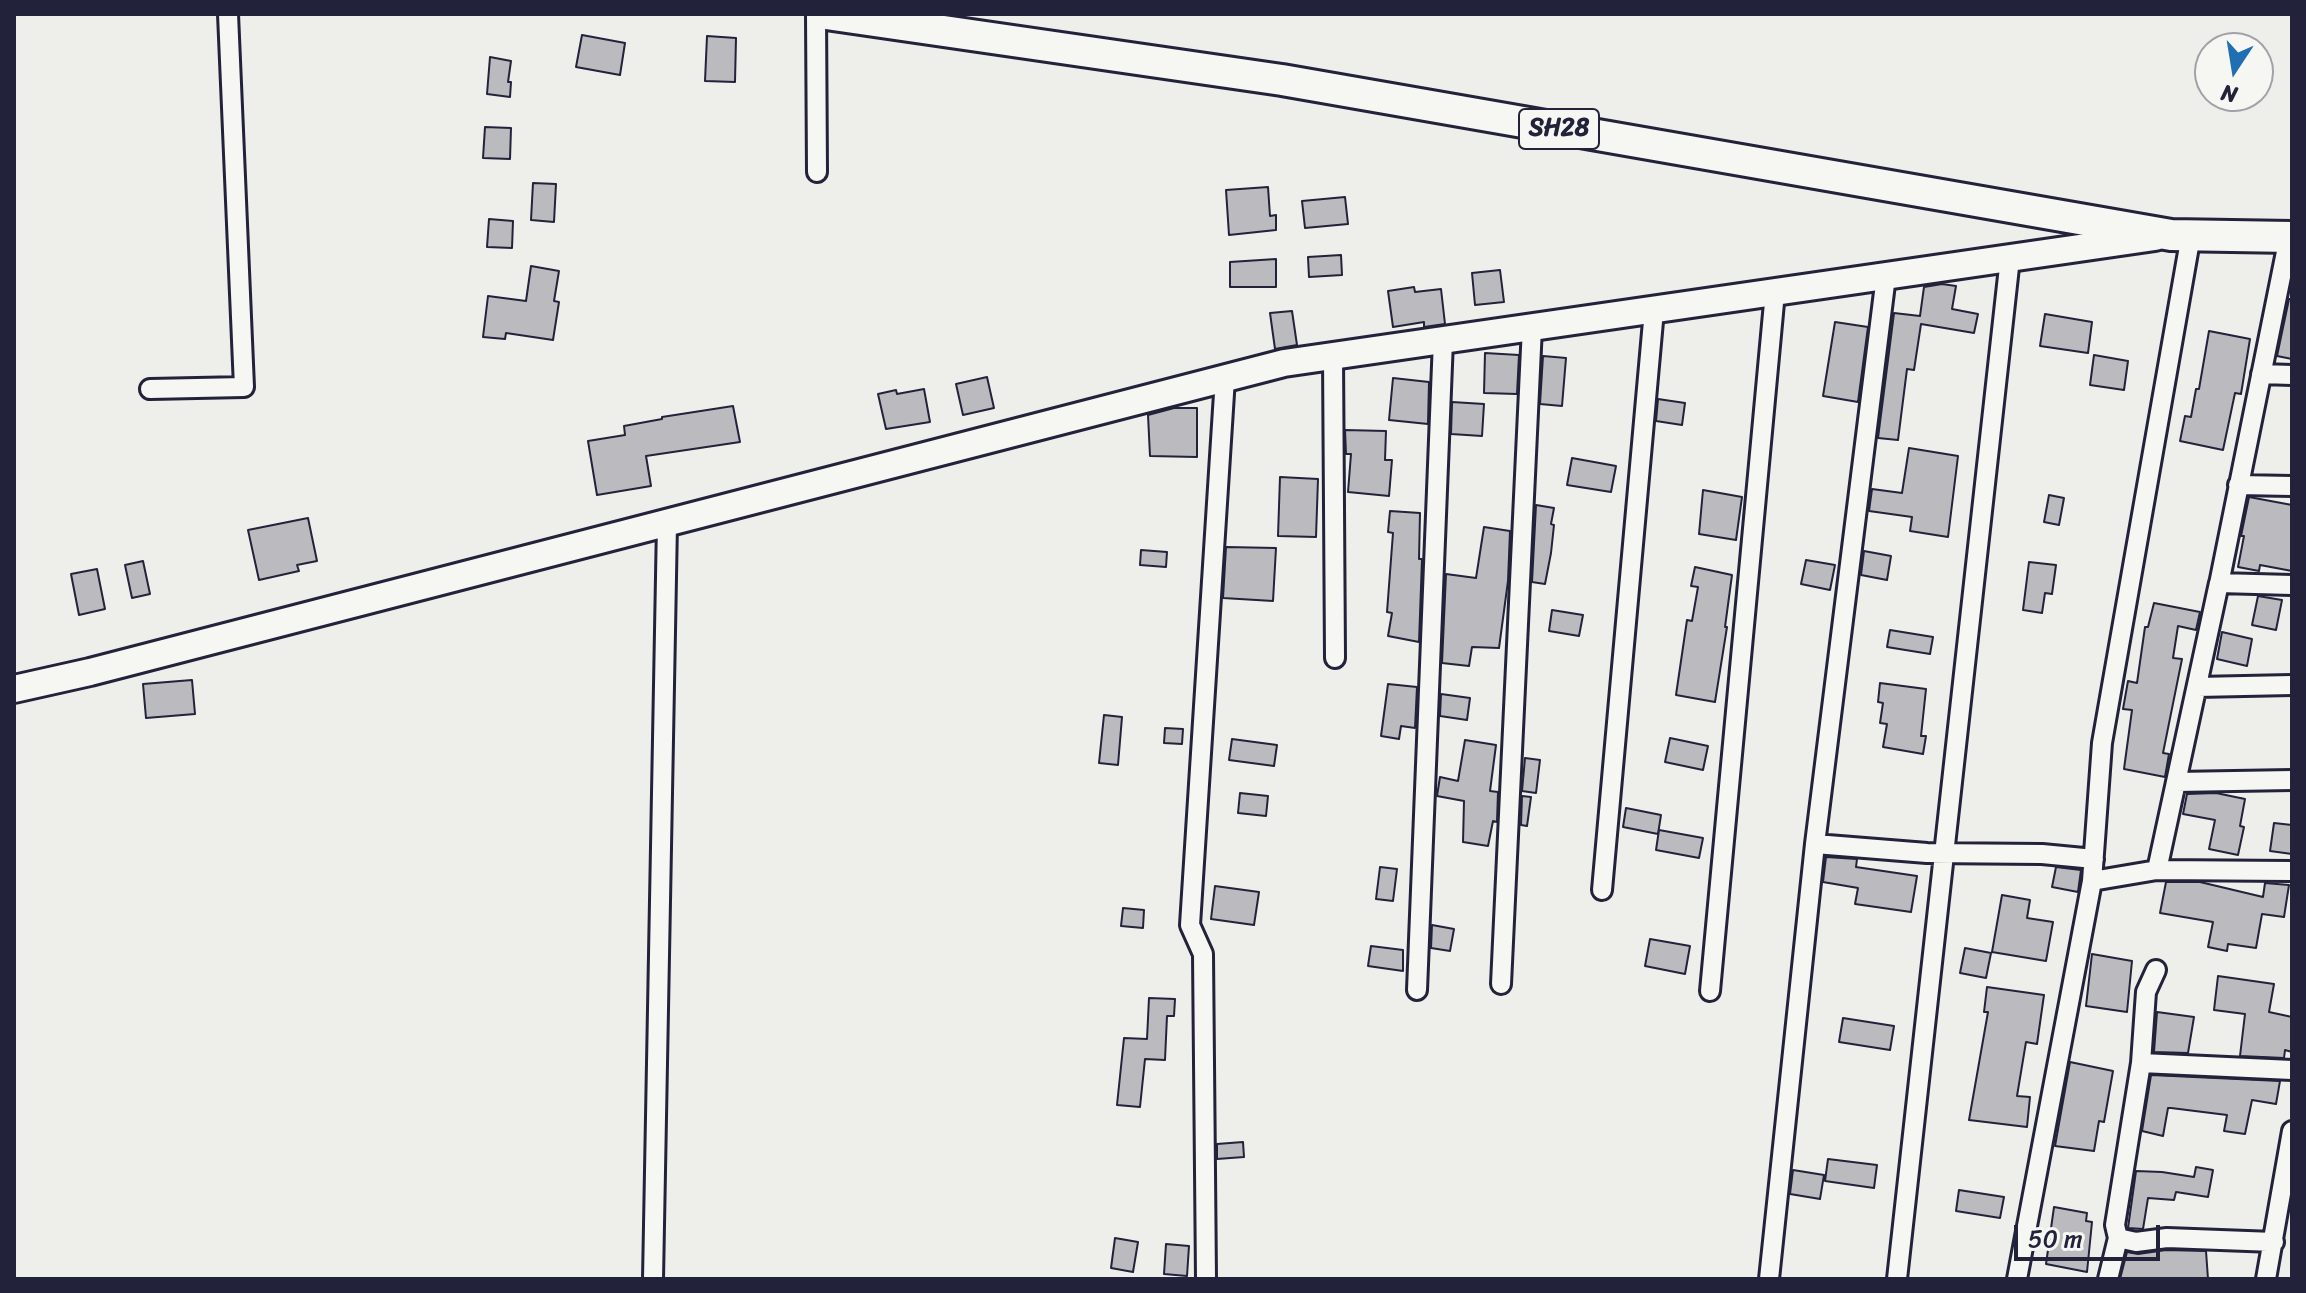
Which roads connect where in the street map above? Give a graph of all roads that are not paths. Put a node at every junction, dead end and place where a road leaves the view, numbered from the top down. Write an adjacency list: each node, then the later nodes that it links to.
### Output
1 (228, 14): 18 (street)
2 (816, 14): 5 (street)
3 (826, 14): 4 (main road, SH28)
4 (880, 18): 6 (main road, SH28)
5 (817, 172)
6 (2181, 235): 7 (main road, SH28); 8 (street); 32 (street)
7 (2290, 237): 15 (street)
8 (2010, 258): 9 (street); 31 (street)
9 (1886, 276): 10 (street); 30 (street)
10 (1775, 292): 11 (street); 40 (street)
11 (1654, 310): 12 (street); 36 (street)
12 (1532, 327): 13 (street); 38 (street)
13 (1443, 340): 14 (street); 39 (street)
14 (1333, 356): 17 (street); 24 (street)
15 (2261, 374): 16 (street); 19 (street)
16 (2292, 375)
17 (1225, 378): 21 (street); 47 (street)
18 (150, 389)
19 (2238, 485): 20 (street); 23 (street)
20 (2292, 486)
21 (667, 523): 27 (street); 46 (street)
22 (2292, 585): 23 (street)
23 (2218, 589): 26 (street)
24 (1335, 658)
25 (2292, 685): 26 (street)
26 (2197, 687): 29 (street)
27 (14, 689)
28 (2292, 780): 29 (street)
29 (2176, 782): 33 (street)
30 (1815, 844): 31 (street); 48 (street)
31 (1944, 853): 32 (street); 49 (street)
32 (2094, 859): 35 (street)
33 (2157, 870): 34 (street); 35 (street)
34 (2292, 871)
35 (2092, 881): 50 (street)
36 (1602, 890)
37 (2156, 970): 41 (street)
38 (1501, 984)
39 (1417, 990)
40 (1710, 991)
41 (2141, 1063): 42 (street); 44 (street)
42 (2292, 1070)
43 (2292, 1131): 45 (street)
44 (2118, 1238): 45 (street); 51 (street)
45 (2274, 1242): 52 (street)
46 (653, 1279)
47 (1206, 1279)
48 (1769, 1279)
49 (1897, 1279)
50 (2017, 1279)
51 (2108, 1279)
52 (2266, 1279)

